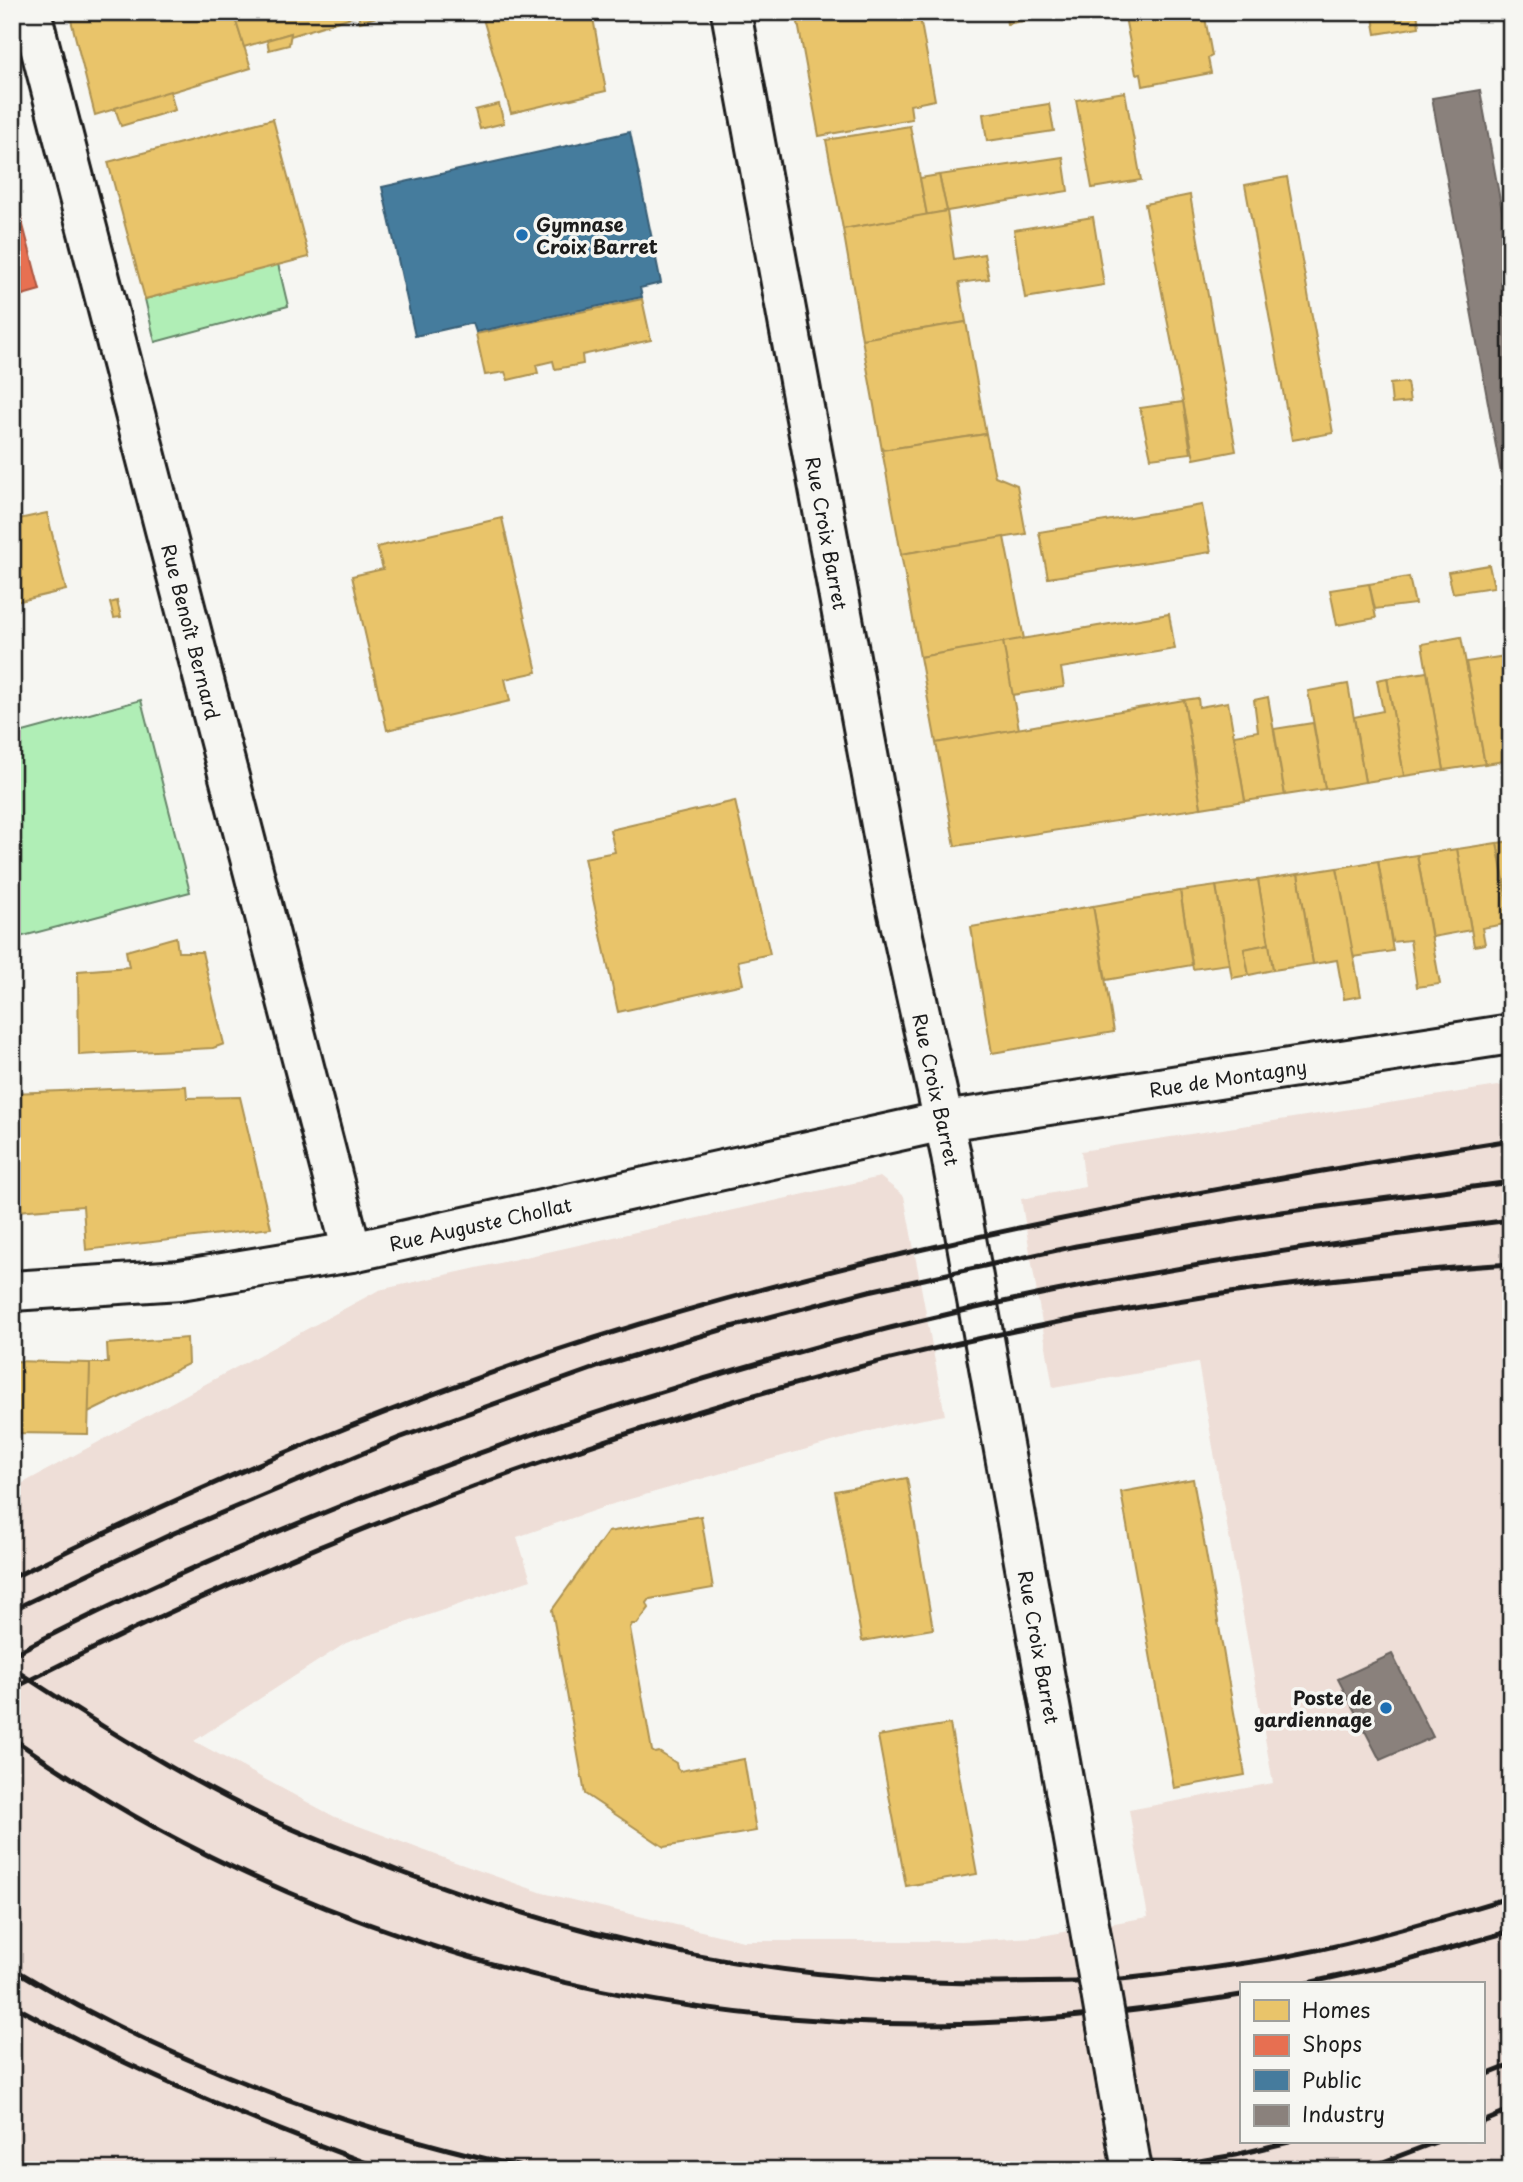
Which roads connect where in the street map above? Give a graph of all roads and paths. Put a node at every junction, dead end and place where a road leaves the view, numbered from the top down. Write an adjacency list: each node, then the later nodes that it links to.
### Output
1 (31, 12): 5 (street, Rue Benoît Bernard)
2 (731, 12): 4 (street, Rue Croix Barret)
3 (1511, 1034): 4 (street, Rue de Montagny)
4 (944, 1121): 5 (street, Rue Auguste Chollat); 7 (street, Rue Croix Barret, bridge)
5 (352, 1252): 6 (street, Rue Auguste Chollat)
6 (12, 1291)
7 (1132, 2170)

